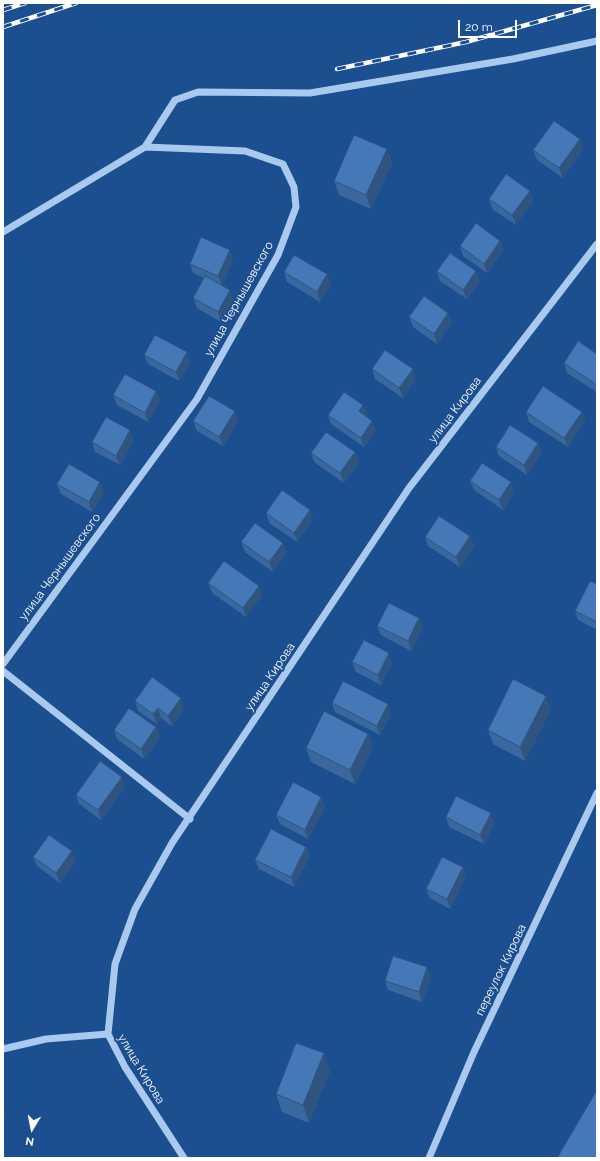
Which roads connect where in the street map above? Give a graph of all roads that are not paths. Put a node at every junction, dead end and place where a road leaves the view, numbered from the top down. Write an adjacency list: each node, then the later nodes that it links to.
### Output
1 (597, 41): 2 (street)
2 (145, 147): 3 (street); 5 (street, улица Чернышевского)
3 (3, 232)
4 (597, 244): 8 (street, улица Кирова)
5 (3, 664)
6 (3, 671): 8 (street)
7 (597, 793): 12 (street, переулок Кирова)
8 (190, 819): 9 (street, улица Кирова)
9 (108, 1034): 10 (street); 11 (street, улица Кирова)
10 (3, 1049)
11 (184, 1158)
12 (429, 1158)

